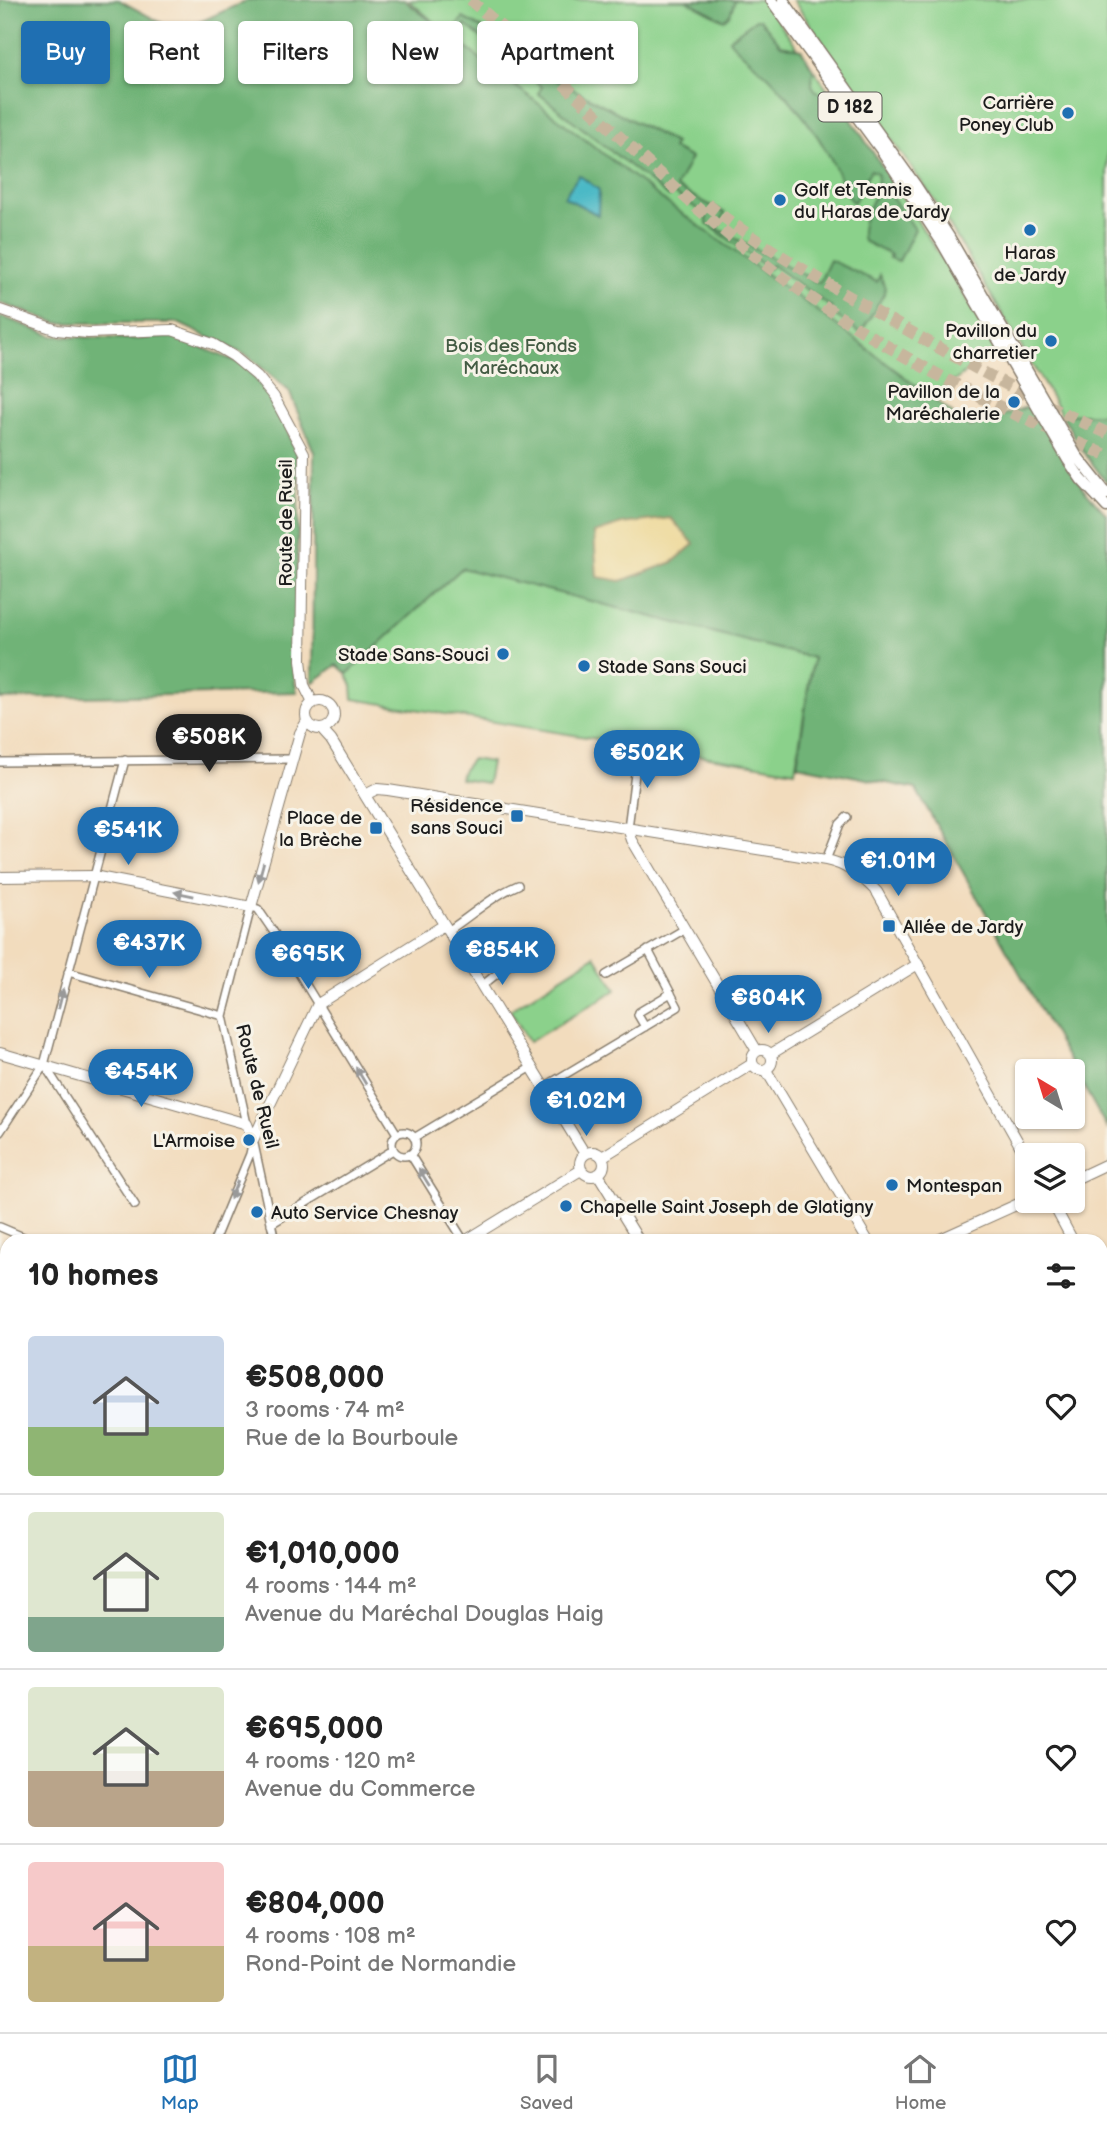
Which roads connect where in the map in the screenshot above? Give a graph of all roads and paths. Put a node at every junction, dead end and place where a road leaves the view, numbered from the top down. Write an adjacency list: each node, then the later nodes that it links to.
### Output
1 (771, 0): 5 (main road, D 182)
2 (783, 0): 4 (main road, D 182)
3 (0, 310): 6 (street, Route de Rueil)
4 (1107, 494)
5 (1107, 507)
6 (313, 703): 7 (street); 8 (street)
7 (307, 720): 8 (street); 9 (street, Route de Rueil)
8 (322, 727): 9 (street); 14 (street)
9 (299, 738): 11 (street, Route de Rueil)
10 (638, 751): 16 (street)
11 (292, 759): 12 (street); 21 (street, Route de Rueil, one-way to 21)
12 (125, 760): 13 (street); 18 (street)
13 (0, 762)
14 (365, 794): 16 (street); 22 (street)
15 (847, 817): 17 (street)
16 (628, 828): 17 (street); 23 (street)
17 (826, 860): 26 (street)
18 (93, 876): 19 (street); 21 (street, one-way to 18); 27 (street)
19 (0, 877)
20 (518, 885): 22 (street)
21 (251, 907): 31 (street); 32 (street, Route de Rueil)
22 (447, 928): 29 (street); 31 (street)
23 (684, 930): 25 (street); 34 (street)
24 (552, 943): 29 (street)
25 (648, 950): 28 (street); 30 (street)
26 (918, 964): 36 (street); 46 (street)
27 (68, 972): 32 (street); 38 (street, one-way to 27)
28 (606, 975)
29 (483, 985): 39 (street)
30 (671, 993): 33 (street); 33 (street)
31 (318, 1003): 43 (street); 44 (street, one-way to 31)
32 (223, 1016): 43 (street, Route de Rueil)
33 (645, 1027): 41 (street)
34 (757, 1051): 36 (street); 37 (street)
35 (0, 1053): 38 (street)
36 (771, 1054): 40 (street)
37 (752, 1064): 40 (street); 50 (street)
38 (44, 1065): 42 (street); 43 (street); 55 (street)
39 (532, 1067): 41 (street); 45 (street)
40 (766, 1070): 66 (street)
41 (544, 1087): 49 (street)
42 (0, 1132)
43 (252, 1132): 58 (street, Route de Rueil); 61 (street, one-way to 61)
44 (397, 1135): 45 (street); 47 (street)
45 (414, 1138): 48 (street)
46 (1019, 1143)
47 (393, 1150): 48 (street); 58 (street)
48 (410, 1154): 63 (street, one-way to 48)
49 (585, 1154): 50 (street); 52 (street)
50 (602, 1157): 53 (street)
51 (1107, 1164): 54 (street)
52 (581, 1170): 53 (street); 64 (street)
53 (598, 1174): 65 (street)
54 (1085, 1174)
55 (135, 1205)
56 (1015, 1205): 67 (street)
57 (1058, 1213): 68 (street)
58 (271, 1224): 62 (street, Route de Rueil)
59 (0, 1227): 60 (street)
60 (16, 1234)
61 (217, 1234)
62 (273, 1234)
63 (460, 1234)
64 (476, 1234)
65 (635, 1234)
66 (864, 1234)
67 (952, 1234)
68 (1069, 1234)

